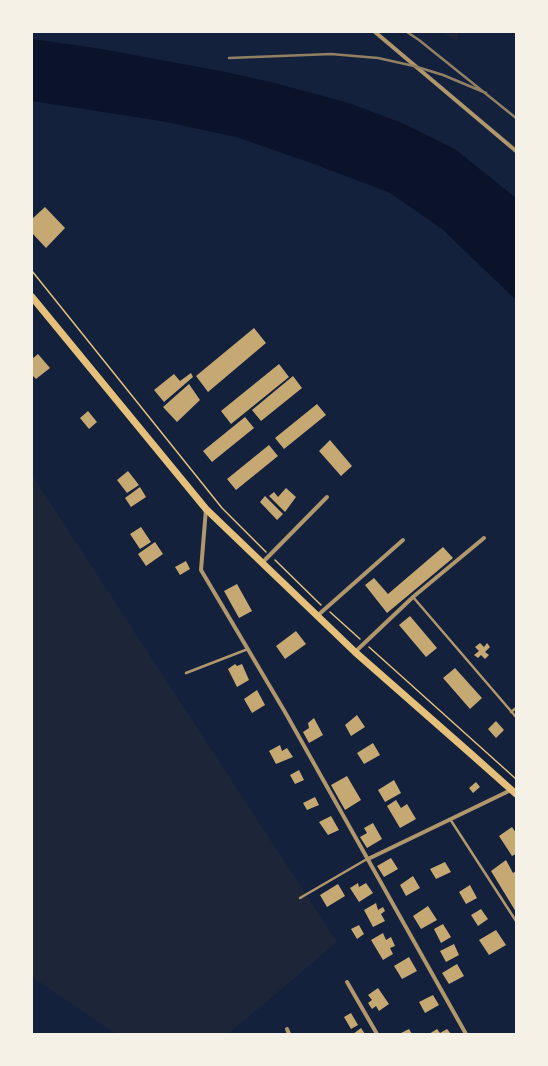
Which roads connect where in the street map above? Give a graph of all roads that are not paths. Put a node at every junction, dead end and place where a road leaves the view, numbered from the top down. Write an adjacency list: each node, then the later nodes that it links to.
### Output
1 (375, 32): 2 (street)
2 (516, 151)
3 (32, 297): 5 (main road)
4 (327, 497): 8 (street)
5 (206, 509): 8 (main road); 11 (street)
6 (484, 538): 9 (street)
7 (403, 540): 10 (street)
8 (262, 563): 10 (main road)
9 (413, 597): 12 (street); 15 (lane)
10 (317, 616): 12 (main road)
11 (248, 649): 13 (lane); 19 (street)
12 (355, 652): 17 (main road)
13 (186, 673)
14 (516, 708): 15 (lane)
15 (511, 712): 16 (lane)
16 (516, 717)
17 (514, 792): 18 (street)
18 (450, 819): 19 (street); 21 (lane)
19 (368, 859): 20 (lane); 26 (street)
20 (300, 898)
21 (516, 921)
22 (347, 982): 25 (street)
23 (287, 1029): 24 (street)
24 (290, 1034)
25 (377, 1034)
26 (466, 1034)

